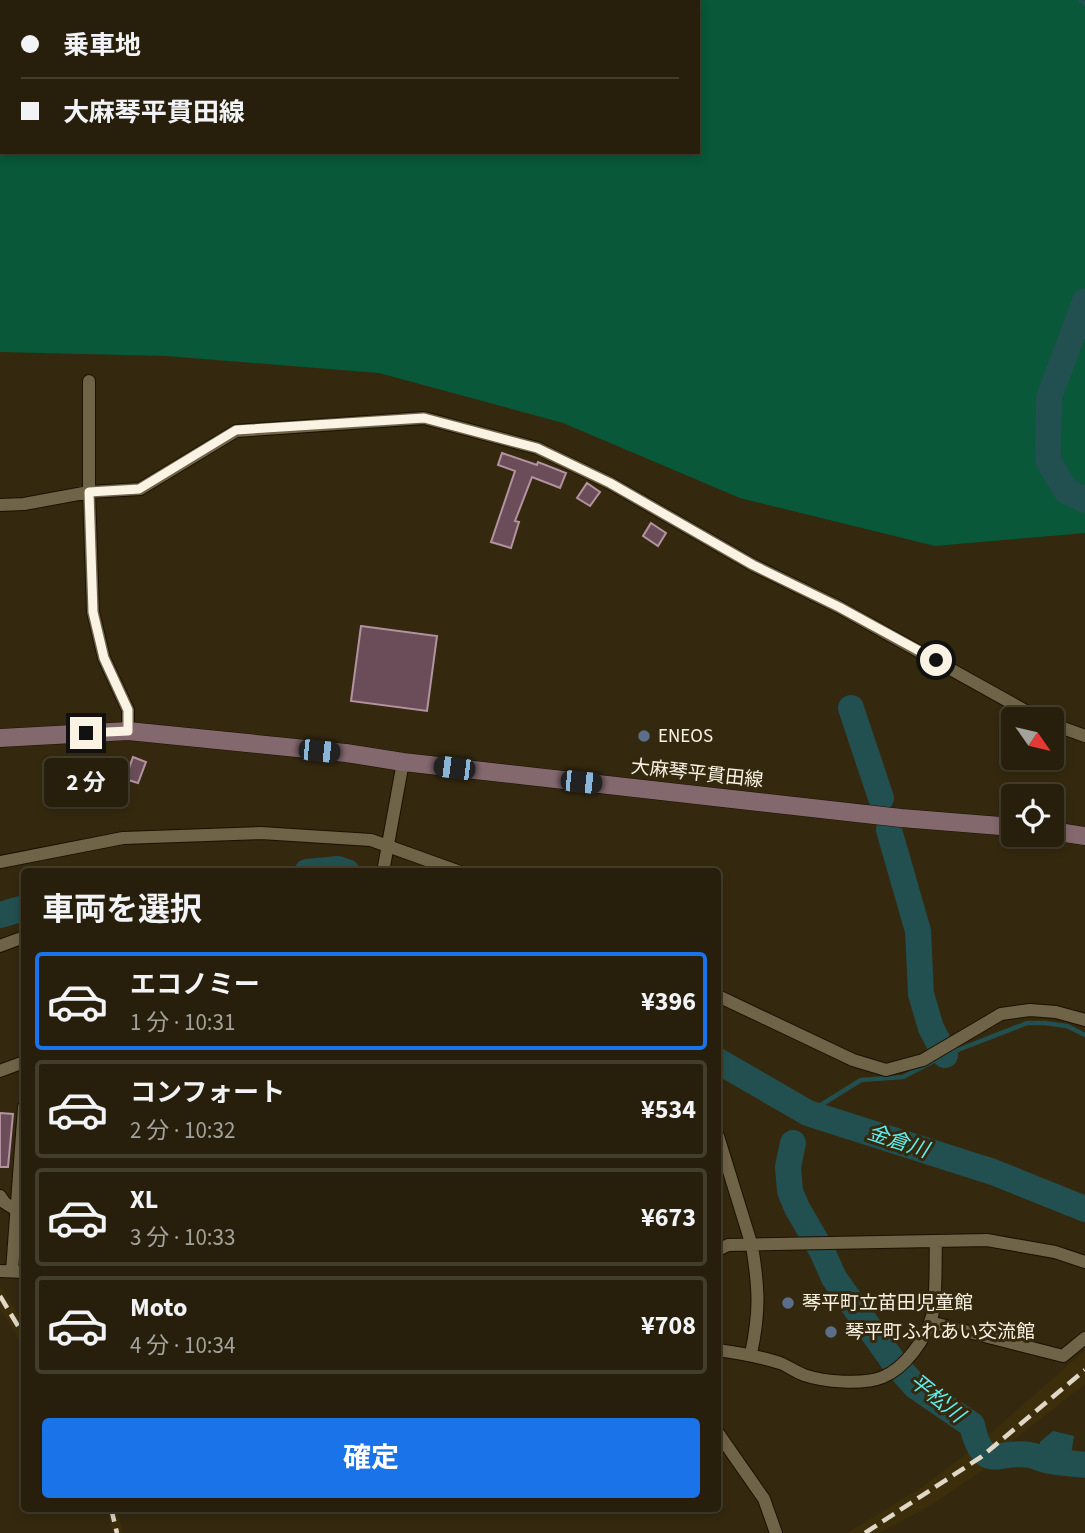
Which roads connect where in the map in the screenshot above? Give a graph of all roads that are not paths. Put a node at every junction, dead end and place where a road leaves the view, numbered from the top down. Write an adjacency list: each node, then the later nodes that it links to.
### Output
1 (89, 381): 2 (street)
2 (89, 492): 3 (street); 4 (street); 6 (street)
3 (0, 505)
4 (1018, 707)
5 (1064, 728): 7 (street)
6 (128, 731): 8 (main road, 大麻琴平貫田線); 9 (main road, 大麻琴平貫田線)
7 (1085, 736)
8 (0, 738)
9 (403, 762): 10 (main road, 大麻琴平貫田線); 13 (street)
10 (1001, 826)
11 (1064, 833): 12 (main road)
12 (1085, 836)
13 (386, 849): 14 (street); 15 (street); 16 (street)
14 (0, 862)
15 (384, 868)
16 (447, 868)
17 (21, 938): 18 (street)
18 (0, 946)
19 (721, 997): 20 (street)
20 (1085, 1020)
21 (21, 1063): 22 (street)
22 (0, 1071)
23 (721, 1146): 28 (street)
24 (21, 1159): 26 (street)
25 (0, 1196): 26 (street)
26 (18, 1211): 31 (street)
27 (936, 1242): 28 (street); 30 (street); 32 (street)
28 (752, 1246): 29 (street); 35 (street)
29 (721, 1249)
30 (1085, 1262)
31 (12, 1271)
32 (930, 1322): 33 (street); 35 (street)
33 (1085, 1338)
34 (721, 1350): 35 (street)
35 (751, 1354)
36 (721, 1437): 37 (street)
37 (776, 1533)

